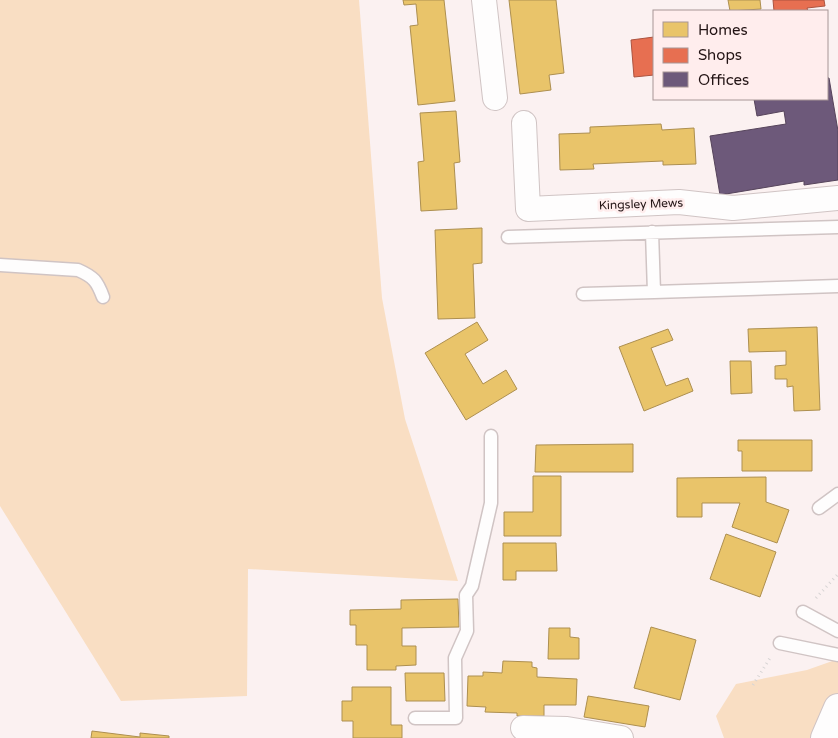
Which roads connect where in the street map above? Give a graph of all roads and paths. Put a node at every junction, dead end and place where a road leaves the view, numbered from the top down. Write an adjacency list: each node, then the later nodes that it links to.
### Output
1 (484, 0): 2 (street)
2 (494, 98)
3 (524, 124): 4 (street, Kingsley Mews)
4 (838, 198)
5 (838, 227): 6 (lane)
6 (652, 232): 7 (lane); 10 (lane)
7 (508, 237)
8 (0, 265): 12 (lane)
9 (838, 286): 10 (lane)
10 (654, 292): 11 (lane)
11 (583, 294)
12 (103, 297)
13 (491, 436): 21 (lane)
14 (838, 494): 15 (lane)
15 (819, 508)
16 (803, 612): 17 (lane)
17 (838, 631)
18 (780, 644): 19 (lane)
19 (838, 655)
20 (838, 708): 24 (main road)
21 (415, 718)
22 (523, 728): 23 (street)
23 (620, 738)
24 (825, 738)

